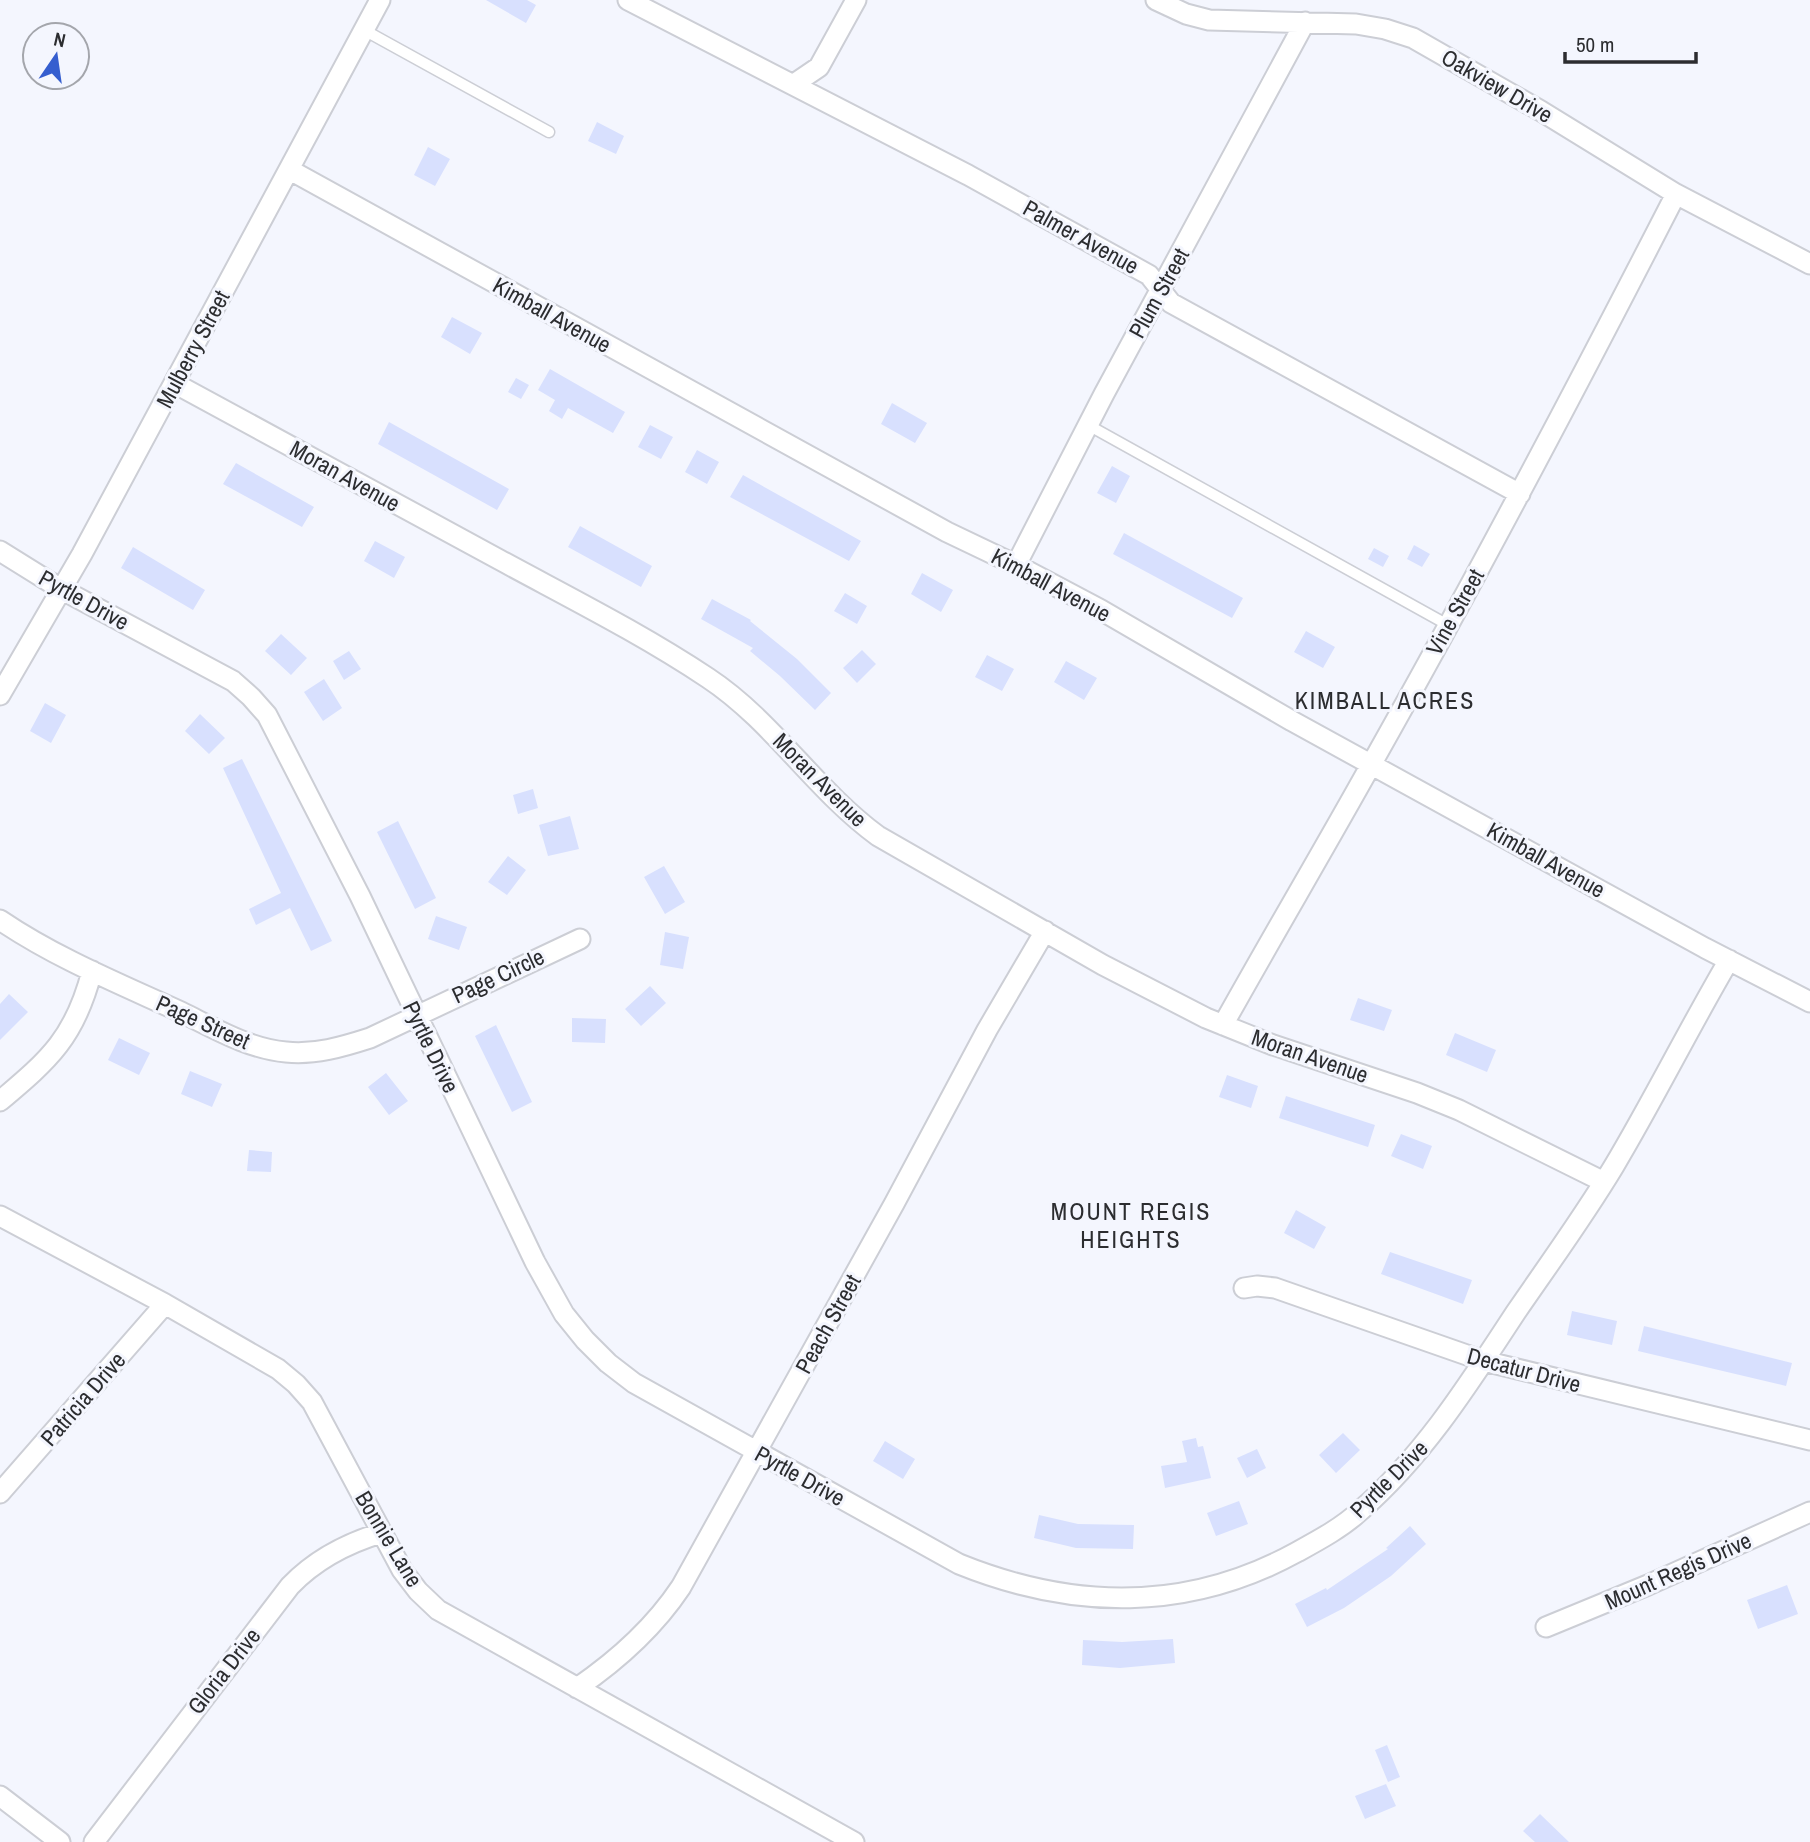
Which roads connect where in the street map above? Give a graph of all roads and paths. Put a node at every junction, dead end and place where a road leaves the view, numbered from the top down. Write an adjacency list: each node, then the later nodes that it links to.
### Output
1 (380, 0): 6 (street, Mulberry Street)
2 (628, 0): 7 (street, Palmer Avenue)
3 (856, 0): 7 (street)
4 (1156, 0): 5 (street, Oakview Drive)
5 (1305, 22): 10 (street, Oakview Drive); 12 (street, Plum Street)
6 (364, 30): 8 (lane); 9 (street, Mulberry Street)
7 (794, 84): 12 (street, Palmer Avenue)
8 (549, 132)
9 (290, 170): 13 (street, Mulberry Street); 17 (street, Kimball Avenue)
10 (1676, 194): 11 (street, Oakview Drive); 15 (street, Vine Street)
11 (1810, 264)
12 (1161, 290): 14 (street, Plum Street); 15 (street, Palmer Avenue)
13 (174, 383): 18 (street, Mulberry Street); 23 (street, Moran Avenue)
14 (1088, 425): 17 (street, Plum Street); 19 (lane)
15 (1520, 494): 19 (street, Vine Street)
16 (0, 551): 18 (street, Pyrtle Drive)
17 (1016, 565): 21 (street, Kimball Avenue)
18 (61, 589): 20 (street, Mulberry Street); 28 (street, Pyrtle Drive)
19 (1448, 625): 21 (street, Vine Street)
20 (0, 695)
21 (1372, 764): 25 (street, Kimball Avenue); 29 (street, Vine Street)
22 (0, 920): 26 (street, Page Street)
23 (1045, 931): 29 (street, Moran Avenue); 37 (street, Peach Street)
24 (580, 939): 28 (street, Page Circle)
25 (1729, 960): 27 (street, Kimball Avenue); 31 (street, Pyrtle Drive)
26 (92, 971): 28 (street, Page Street); 30 (street)
27 (1810, 1002)
28 (416, 1015): 37 (street, Pyrtle Drive)
29 (1223, 1025): 31 (street, Moran Avenue)
30 (0, 1101)
31 (1604, 1182): 35 (street, Pyrtle Drive)
32 (0, 1216): 34 (street, Bonnie Lane)
33 (1244, 1288): 35 (street, Decatur Drive)
34 (164, 1304): 38 (street, Patricia Drive); 40 (street, Bonnie Lane)
35 (1484, 1361): 36 (street, Decatur Drive); 37 (street, Pyrtle Drive)
36 (1810, 1440)
37 (756, 1452): 42 (street, Peach Street)
38 (0, 1493)
39 (1810, 1512): 41 (street, Mount Regis Drive)
40 (381, 1533): 42 (street, Bonnie Lane); 45 (street, Gloria Drive)
41 (1546, 1627)
42 (577, 1688): 46 (street, Bonnie Lane)
43 (0, 1796): 44 (street)
44 (60, 1842)
45 (94, 1842)
46 (855, 1842)

